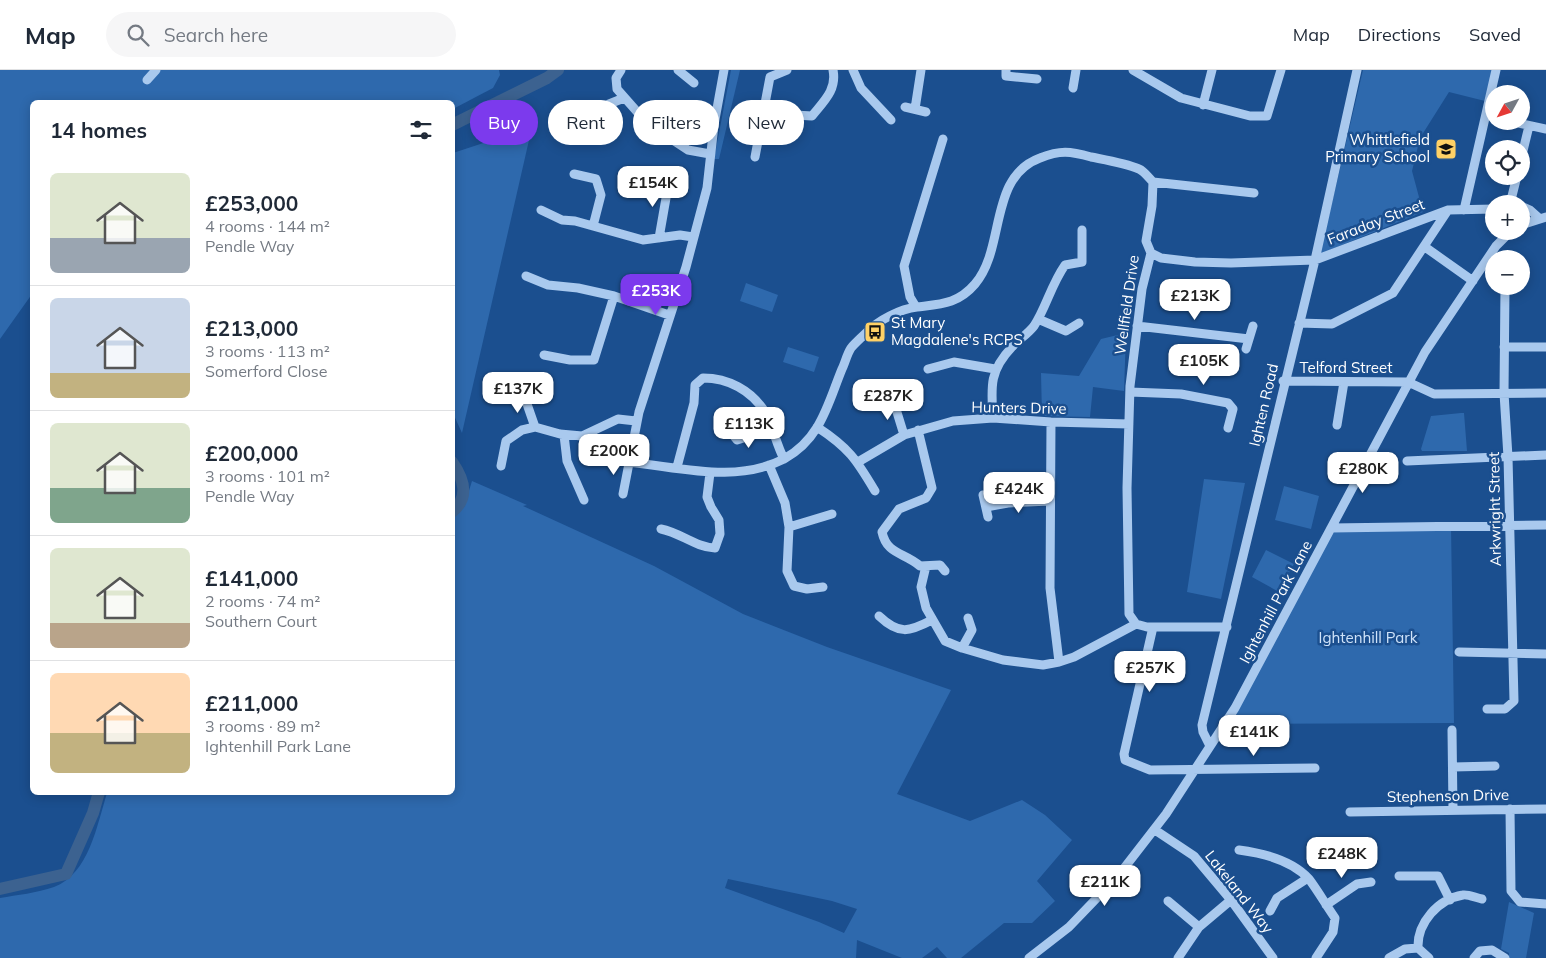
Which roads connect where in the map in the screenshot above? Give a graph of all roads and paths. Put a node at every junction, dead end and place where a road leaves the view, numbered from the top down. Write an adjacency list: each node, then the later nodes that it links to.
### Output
1 (156, 70): 17 (street)
2 (620, 70): 21 (street)
3 (678, 70): 18 (street)
4 (724, 70): 33 (street)
5 (787, 70): 34 (street)
6 (833, 70): 27 (street)
7 (853, 70): 28 (street)
8 (922, 70): 25 (street)
9 (1006, 70): 16 (street)
10 (1076, 70): 20 (street)
11 (1133, 70): 23 (street)
12 (1212, 70): 23 (street)
13 (1281, 70): 23 (street)
14 (1357, 70): 54 (street, Ighten Road)
15 (1496, 70): 19 (street)
16 (1037, 78)
17 (147, 80)
18 (694, 83)
19 (1494, 85)
20 (1073, 88)
21 (624, 98): 22 (street); 33 (street)
22 (619, 100)
23 (1203, 105)
24 (905, 107): 25 (street)
25 (915, 109): 26 (street)
26 (926, 112)
27 (804, 116)
28 (892, 120)
29 (1530, 126): 30 (street)
30 (1546, 129)
31 (1486, 130): 42 (street)
32 (942, 138): 60 (street)
33 (710, 154): 48 (street)
34 (755, 157)
35 (574, 174): 46 (street)
36 (669, 181): 49 (street)
37 (1152, 182): 38 (street); 53 (street, Wellfield Drive); 60 (street)
38 (1254, 193)
39 (1485, 209): 42 (street)
40 (541, 210): 46 (street)
41 (1448, 210): 42 (street); 51 (street); 54 (street, Faraday Street)
42 (1464, 210)
43 (1530, 210): 44 (street)
44 (1542, 218): 45 (street)
45 (1530, 223)
46 (593, 226): 49 (street)
47 (1082, 230): 62 (street)
48 (693, 237): 49 (street); 61 (street)
49 (659, 238)
50 (1502, 240): 52 (street, Ightenhill Park Lane)
51 (1425, 247): 57 (street); 64 (street)
52 (1495, 250)
53 (1151, 253): 54 (street, Faraday Street); 65 (street, Wellfield Drive)
54 (1315, 260): 64 (street, Ighten Road)
55 (1485, 270): 57 (street, Ightenhill Park Lane)
56 (526, 276): 59 (street)
57 (1473, 281): 76 (street, Ightenhill Park Lane)
58 (1505, 295): 68 (street, Arkwright Street)
59 (616, 297): 61 (street); 71 (street)
60 (916, 307): 88 (street)
61 (669, 316): 83 (street)
62 (1038, 319): 63 (street); 72 (street)
63 (1079, 323)
64 (1299, 323): 74 (street, Ighten Road)
65 (1137, 326): 67 (street); 77 (street, Wellfield Drive)
66 (1253, 326): 67 (street)
67 (1249, 339): 70 (street)
68 (1504, 347): 69 (street); 79 (street, Arkwright Street)
69 (1546, 347)
70 (1246, 349)
71 (544, 355)
72 (995, 368): 73 (street); 82 (street)
73 (928, 369)
74 (1283, 381): 75 (street, Telford Street); 126 (street, Ighten Road)
75 (1344, 382): 76 (street, Telford Street); 86 (street)
76 (1408, 382): 79 (street); 116 (street, Ightenhill Park Lane)
77 (1130, 392): 85 (street, Wellfield Drive); 89 (street)
78 (520, 393): 87 (street)
79 (1504, 393): 80 (street); 96 (street, Arkwright Street)
80 (1546, 393)
81 (892, 396): 94 (street)
82 (993, 418): 84 (street, Hunters Drive); 91 (street, Hunters Drive)
83 (636, 421): 92 (street); 99 (street)
84 (1051, 422): 85 (street, Hunters Drive); 109 (street)
85 (1129, 424): 124 (street, Wellfield Drive)
86 (1337, 425)
87 (535, 427): 92 (street); 102 (street)
88 (817, 427): 97 (street); 100 (street)
89 (1228, 428)
90 (772, 430): 93 (street); 97 (street); 103 (street)
91 (918, 430): 94 (street, Hunters Drive); 118 (street)
92 (564, 435): 108 (street)
93 (733, 435)
94 (904, 435): 100 (street, Hunters Drive)
95 (1546, 456): 96 (street)
96 (1508, 457): 98 (street); 114 (street, Arkwright Street)
97 (784, 459): 101 (street)
98 (1407, 461)
99 (628, 462): 103 (street); 106 (street)
100 (858, 462): 105 (street)
101 (769, 465): 104 (street); 115 (street)
102 (501, 466)
103 (677, 467): 104 (street)
104 (710, 473): 117 (street)
105 (875, 491)
106 (623, 494)
107 (983, 495): 110 (street)
108 (584, 500)
109 (1050, 501): 110 (street); 131 (street)
110 (986, 507): 112 (street)
111 (832, 514): 115 (street)
112 (988, 517)
113 (1546, 525): 114 (street)
114 (1508, 526): 116 (street); 129 (street, Arkwright Street)
115 (788, 527): 120 (street)
116 (1331, 528): 134 (street, Ightenhill Park Lane)
117 (661, 529)
118 (926, 566): 119 (street); 123 (street)
119 (945, 571)
120 (823, 587)
121 (878, 616): 123 (street)
122 (968, 618): 127 (street)
123 (932, 620): 127 (street)
124 (1136, 624): 125 (street); 131 (street)
125 (1153, 627): 126 (street); 138 (street)
126 (1227, 627): 134 (street, Ighten Road)
127 (962, 648): 131 (street)
128 (1459, 652): 129 (street)
129 (1512, 653): 130 (street); 132 (street, Arkwright Street)
130 (1546, 654)
131 (1059, 662)
132 (1487, 709)
133 (1452, 730): 136 (street)
134 (1210, 746): 138 (street, Ightenhill Park Lane)
135 (1495, 766): 136 (street)
136 (1453, 767): 141 (street)
137 (1315, 768): 138 (street)
138 (1193, 770): 143 (street, Ightenhill Park Lane)
139 (1510, 809): 140 (street, Stephenson Drive); 141 (street, Stephenson Drive); 152 (street)
140 (1546, 809)
141 (1454, 810): 142 (street, Stephenson Drive)
142 (1350, 812)
143 (1155, 830): 150 (street, Lakeland Way); 157 (street, Ightenhill Park Lane)
144 (1239, 850): 146 (street)
145 (1399, 876): 151 (street)
146 (1308, 878): 153 (street); 154 (street)
147 (1370, 882): 153 (street)
148 (1482, 899): 151 (street)
149 (1168, 900): 155 (street)
150 (1231, 900): 155 (street); 159 (street, Lakeland Way)
151 (1450, 900): 156 (street)
152 (1546, 904)
153 (1326, 906): 160 (street)
154 (1270, 911)
155 (1199, 927): 158 (street)
156 (1418, 948): 161 (street); 162 (street)
157 (1029, 958)
158 (1178, 958)
159 (1273, 958)
160 (1316, 958)
161 (1390, 958)
162 (1429, 958)
163 (1474, 958): 164 (street)
164 (1504, 958)

